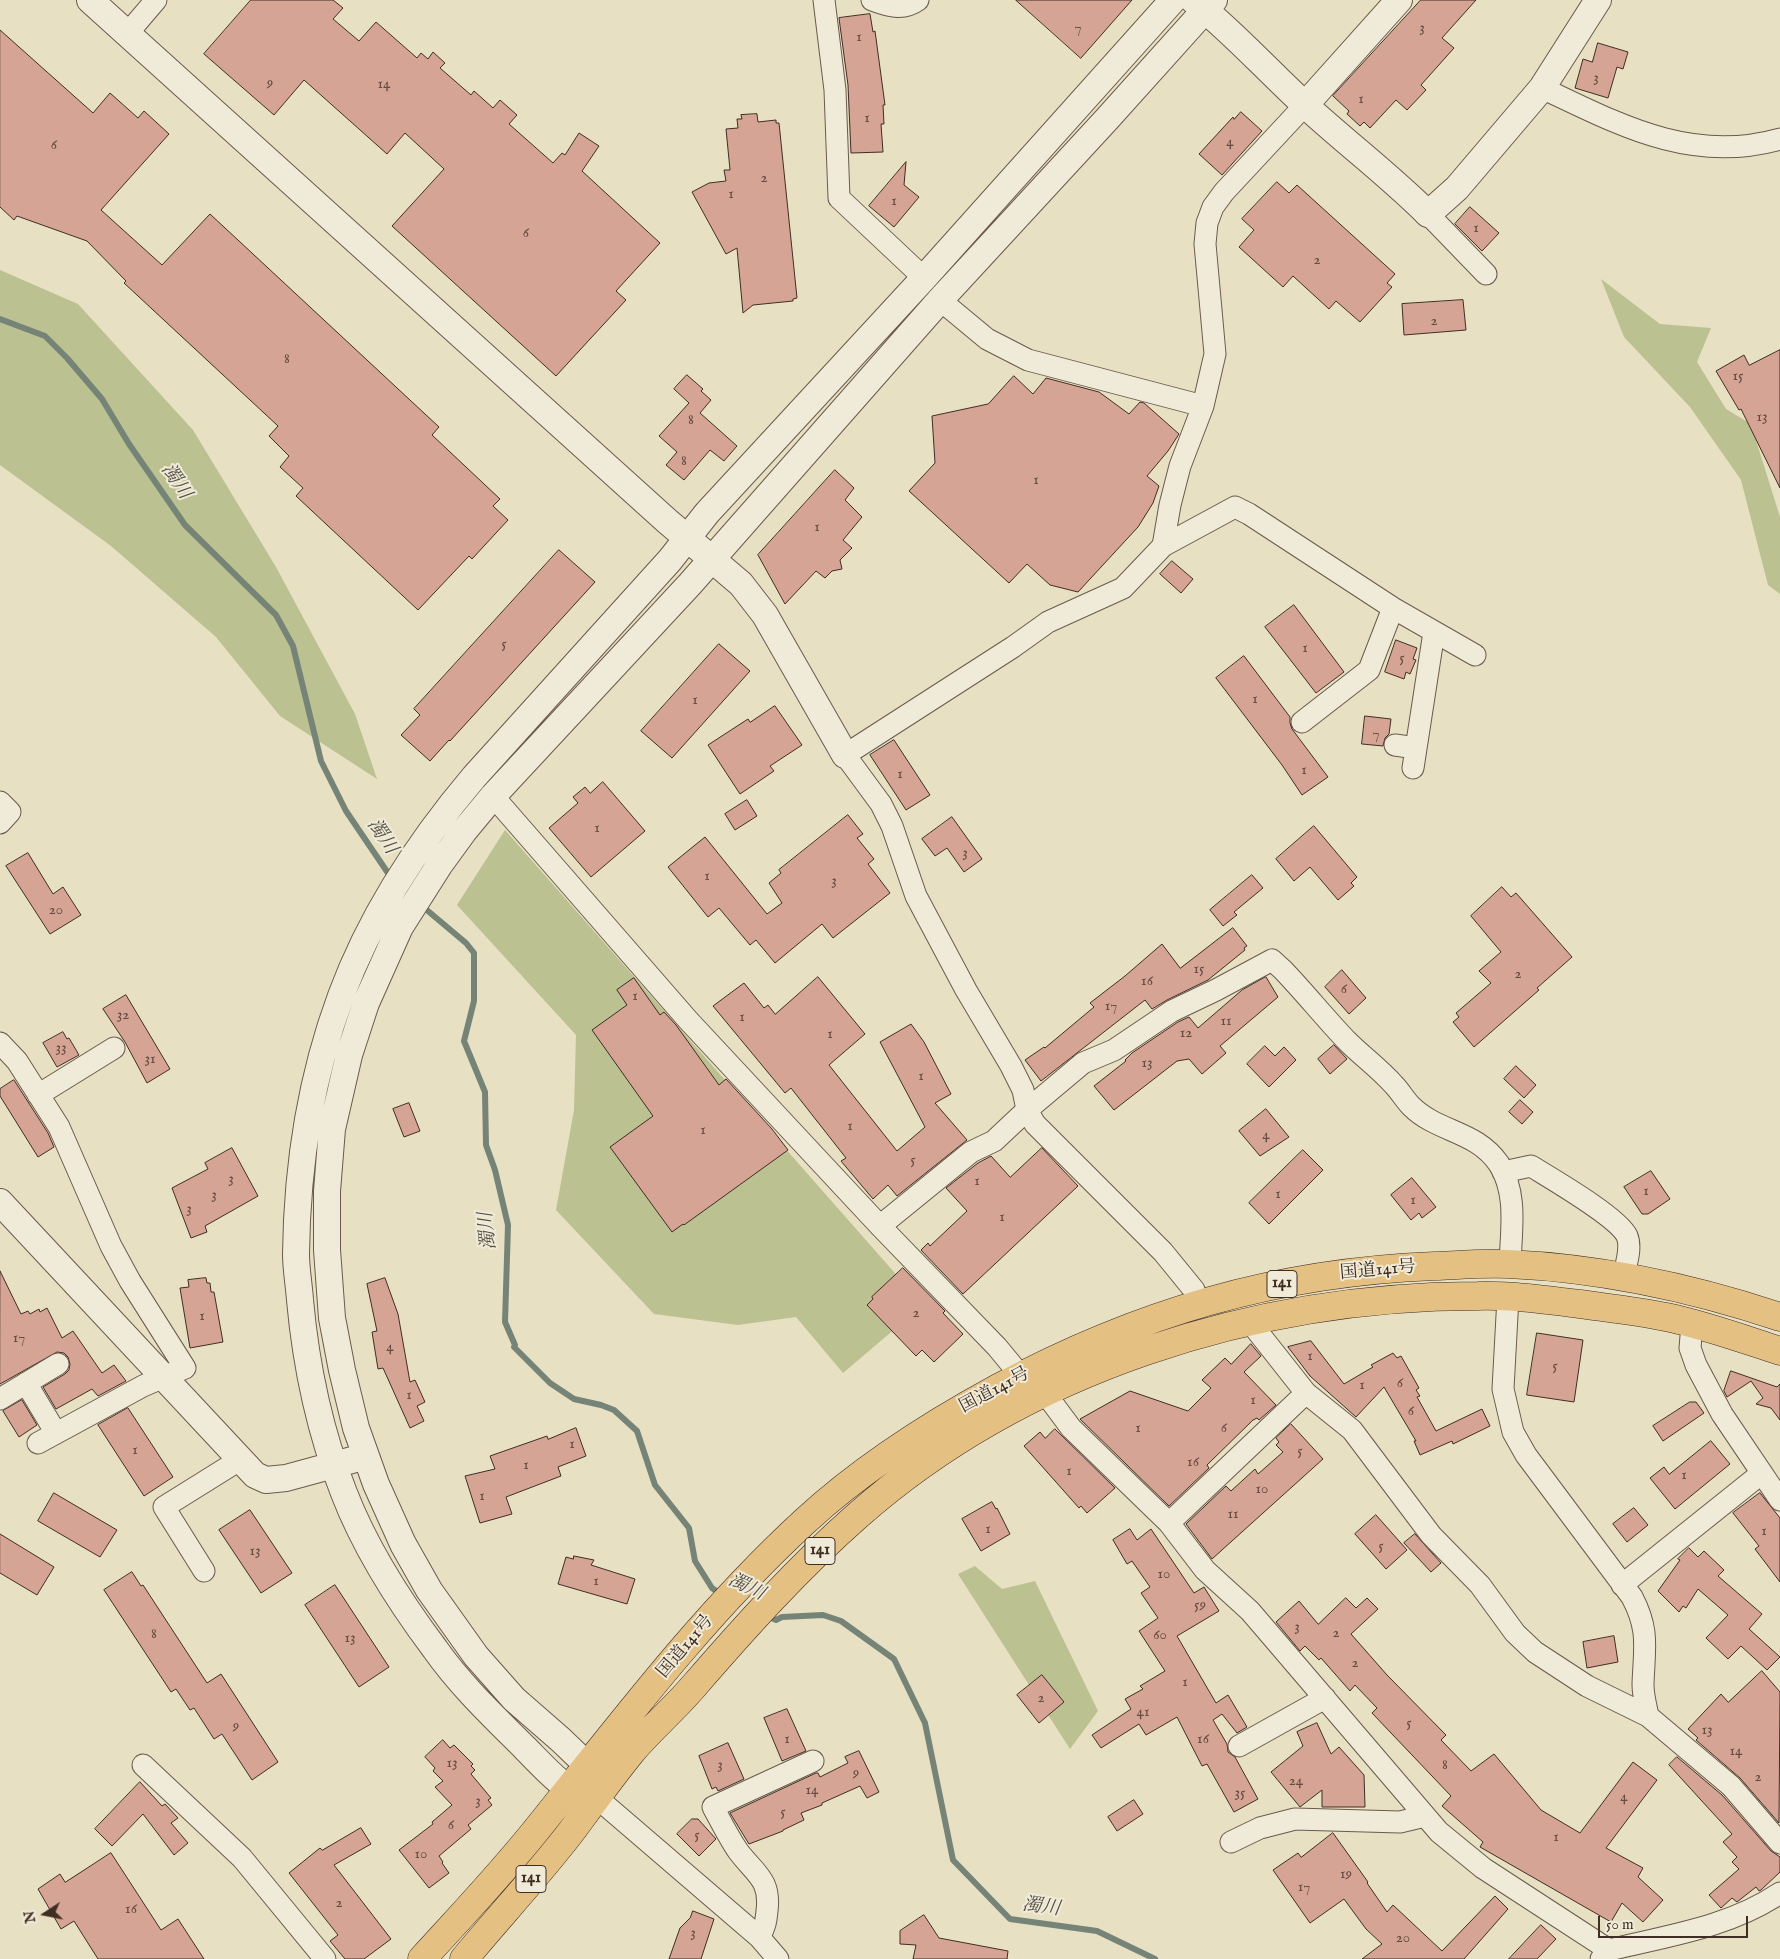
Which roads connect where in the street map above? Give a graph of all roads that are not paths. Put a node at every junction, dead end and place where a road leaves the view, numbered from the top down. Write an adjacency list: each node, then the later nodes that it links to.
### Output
1 (90, 0): 10 (street)
2 (156, 0): 10 (street)
3 (824, 0): 16 (street)
4 (872, 0): 5 (street)
5 (918, 0)
6 (1173, 0): 16 (street)
7 (1399, 0): 12 (street)
8 (1598, 0): 11 (street)
9 (1204, 3): 12 (street); 17 (street)
10 (127, 34): 19 (street)
11 (1542, 88): 13 (street); 14 (street)
12 (1305, 105): 14 (street); 18 (street)
13 (1780, 139)
14 (1428, 214): 15 (street)
15 (1486, 274)
16 (924, 278): 19 (street)
17 (940, 300): 18 (street); 21 (street)
18 (1203, 406): 20 (street)
19 (687, 537): 21 (street); 55 (street)
20 (1163, 546): 22 (street); 27 (street)
21 (712, 559): 27 (street); 28 (street)
22 (1393, 608): 23 (street); 25 (street)
23 (1434, 632): 24 (street); 26 (street)
24 (1475, 655)
25 (1302, 722)
26 (1395, 745)
27 (845, 755): 34 (street)
28 (493, 796): 37 (street); 53 (street)
29 (0, 802): 30 (street)
30 (0, 823)
31 (0, 1043): 33 (street)
32 (114, 1048): 33 (street)
33 (38, 1095): 48 (street)
34 (1028, 1110): 35 (street); 37 (street); 41 (street)
35 (1502, 1172): 38 (street); 39 (street)
36 (0, 1202): 48 (street)
37 (880, 1226): 47 (street)
38 (1510, 1264): 39 (highway, 国道141号 / 141); 41 (highway, 国道141号 / 141)
39 (1623, 1277): 42 (highway, 国道141号 / 141)
40 (1508, 1297): 43 (highway, 国道141号 / 141); 44 (highway, 国道141号 / 141); 60 (street)
41 (1199, 1303): 47 (highway, 国道141号 / 141)
42 (1780, 1317)
43 (1250, 1322): 50 (highway, 国道141号 / 141); 51 (street)
44 (1692, 1324): 45 (highway, 国道141号 / 141); 56 (street)
45 (1780, 1351)
46 (58, 1364): 49 (street)
47 (1021, 1376): 66 (highway, 国道141号 / 141)
48 (163, 1377): 49 (street); 54 (street)
49 (26, 1383): 52 (street)
50 (1045, 1393): 58 (street); 68 (highway, 国道141号 / 141)
51 (1306, 1393): 58 (street); 62 (street)
52 (0, 1399)
53 (365, 1456): 55 (street); 66 (street)
54 (240, 1459): 55 (street); 59 (street)
55 (335, 1465): 67 (street)
56 (1762, 1473): 57 (street); 60 (street)
57 (1780, 1500)
58 (1169, 1523): 61 (street)
59 (204, 1571)
60 (1622, 1584): 62 (street)
61 (1325, 1698): 63 (street); 69 (street)
62 (1648, 1716): 71 (street)
63 (1239, 1746)
64 (814, 1761): 73 (street)
65 (143, 1765): 75 (street)
66 (587, 1765): 67 (highway, 国道141号 / 141); 68 (street)
67 (569, 1789): 68 (street); 76 (highway, 国道141号 / 141)
68 (596, 1797): 73 (street); 77 (highway, 国道141号 / 141)
69 (1425, 1816): 70 (street); 74 (street)
70 (1231, 1842)
71 (1780, 1843)
72 (1780, 1893): 74 (street)
73 (759, 1937): 78 (street)
74 (1605, 1954)
75 (325, 1959)
76 (422, 1959)
77 (464, 1959)
78 (778, 1959)

